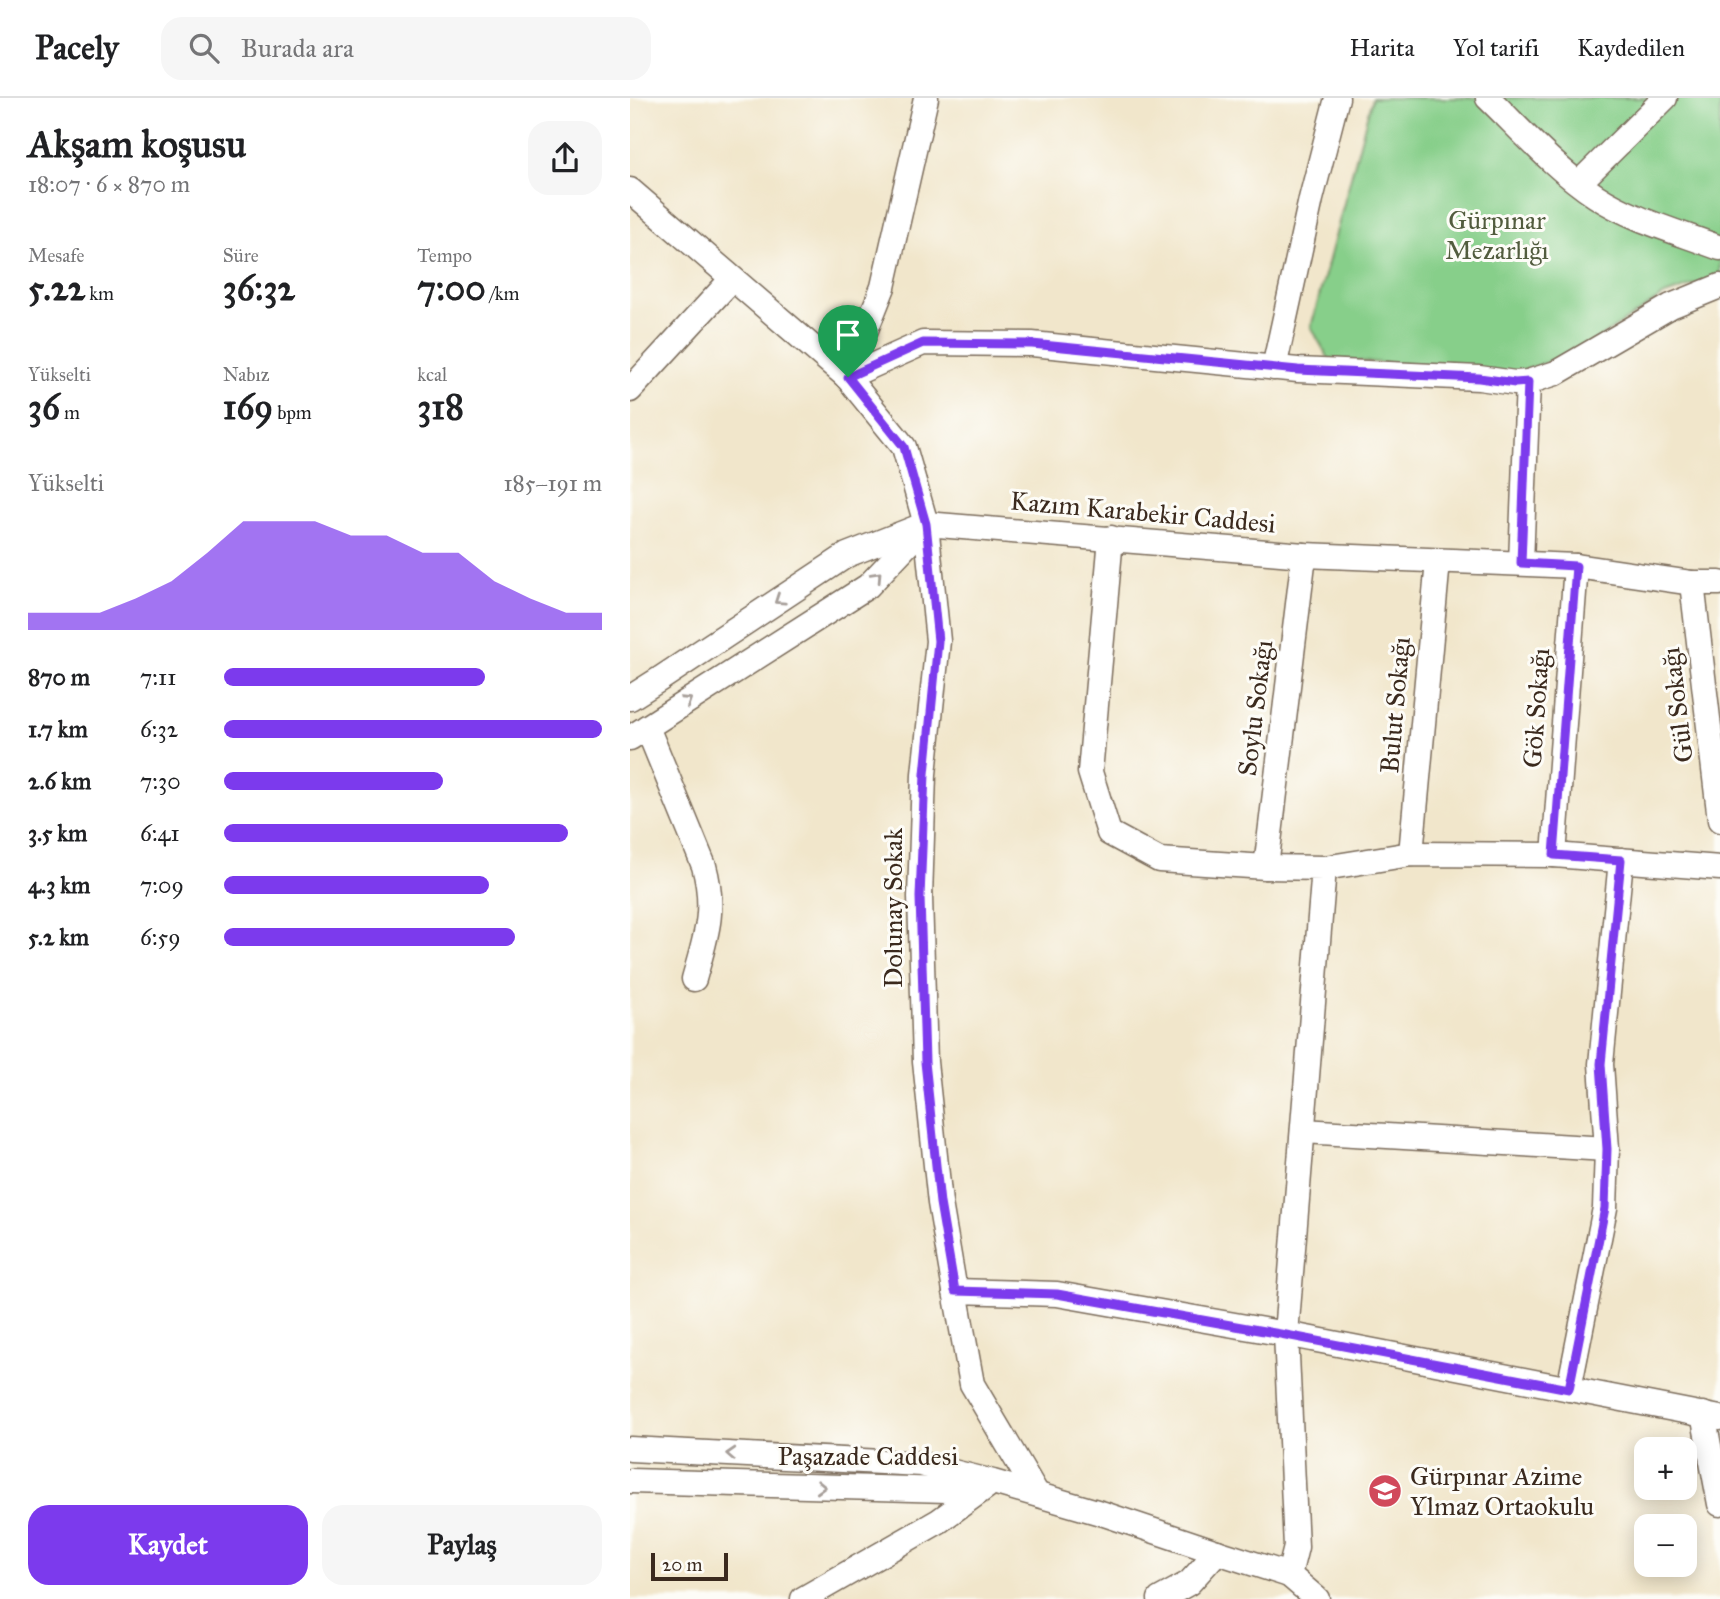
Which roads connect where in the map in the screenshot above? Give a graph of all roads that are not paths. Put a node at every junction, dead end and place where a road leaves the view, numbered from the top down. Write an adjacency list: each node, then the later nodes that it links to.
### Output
1 (926, 98): 11 (street)
2 (1337, 98): 10 (street)
3 (1488, 98): 5 (street)
4 (1665, 98): 5 (street)
5 (1579, 183): 7 (street)
6 (630, 190): 8 (street, Dolunay Sokak)
7 (1720, 248)
8 (732, 279): 11 (street, Dolunay Sokak); 13 (street)
9 (1720, 286): 12 (street)
10 (1274, 368): 11 (street); 12 (street)
11 (848, 377): 14 (street, Dolunay Sokak)
12 (1528, 382): 18 (street)
13 (630, 390)
14 (926, 524): 15 (street, Kazım Karabekir Caddesi); 22 (street, one-way to 22); 23 (street, one-way to 14); 34 (street, Dolunay Sokak)
15 (1111, 538): 16 (street, Kazım Karabekir Caddesi); 28 (street)
16 (1304, 555): 17 (street, Kazım Karabekir Caddesi); 28 (street, Soylu Sokağı)
17 (1438, 561): 18 (street, Kazım Karabekir Caddesi); 25 (street, Bulut Sokağı)
18 (1521, 563): 19 (street, Kazım Karabekir Caddesi)
19 (1576, 566): 20 (street, Kazım Karabekir Caddesi); 26 (street, Gök Sokağı)
20 (1692, 583): 21 (street, Kazım Karabekir Caddesi); 24 (street, Gül Sokağı)
21 (1720, 583)
22 (630, 698)
23 (639, 733): 31 (street)
24 (1720, 820)
25 (1411, 854): 26 (street); 30 (street)
26 (1554, 855): 27 (street)
27 (1621, 860): 29 (street); 33 (street)
28 (1265, 867): 30 (street)
29 (1720, 868)
30 (1324, 869): 32 (street)
31 (694, 979)
32 (1303, 1132): 33 (street); 35 (street)
33 (1607, 1149): 36 (street)
34 (955, 1291): 35 (street); 41 (street, Dolunay Sokak)
35 (1286, 1335): 36 (street); 44 (street)
36 (1569, 1389): 37 (street)
37 (1712, 1416): 42 (street)
38 (630, 1449): 40 (street, Paşazade Caddesi, one-way to 38)
39 (630, 1481): 40 (street, Paşazade Caddesi, one-way to 40)
40 (993, 1482): 41 (street); 45 (street)
41 (1037, 1494): 43 (street)
42 (1720, 1504)
43 (1217, 1552): 44 (street); 46 (street)
44 (1289, 1575): 47 (street)
45 (803, 1599)
46 (1160, 1599)
47 (1317, 1599)

